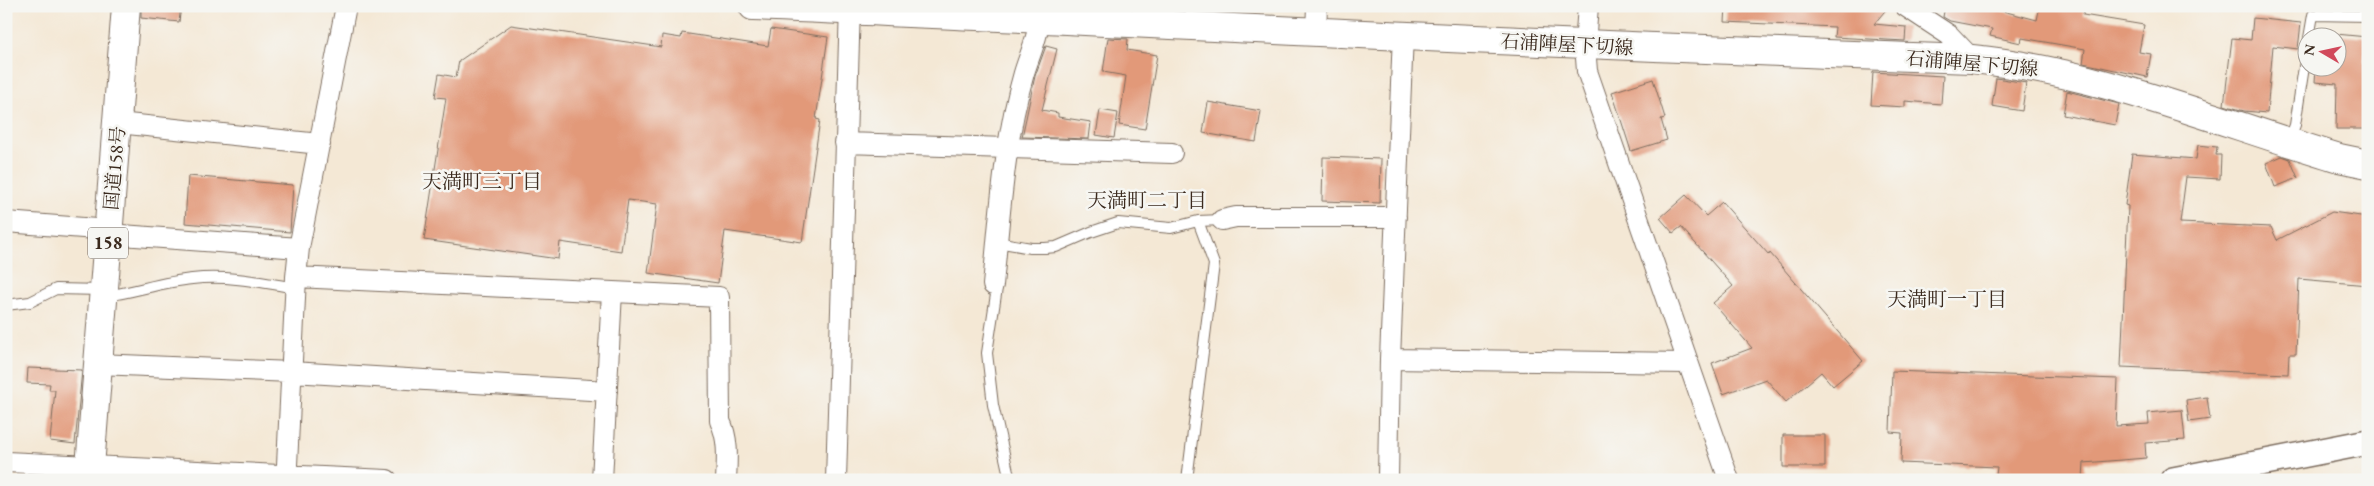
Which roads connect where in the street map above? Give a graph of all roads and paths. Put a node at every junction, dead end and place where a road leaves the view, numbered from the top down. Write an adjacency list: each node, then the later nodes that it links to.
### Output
1 (126, 6): 16 (main road, 国道158号 / 158)
2 (346, 6): 18 (street)
3 (753, 6): 6 (main road, 石浦陣屋下切線)
4 (1588, 6): 13 (street)
5 (1906, 6): 14 (street)
6 (850, 8): 7 (main road, 石浦陣屋下切線); 19 (street)
7 (1039, 13): 8 (main road, 石浦陣屋下切線); 20 (street)
8 (1121, 15): 10 (main road, 石浦陣屋下切線)
9 (2368, 16): 11 (lane)
10 (1316, 19): 12 (main road, 石浦陣屋下切線)
11 (2311, 28)
12 (1403, 34): 13 (main road, 石浦陣屋下切線); 23 (street)
13 (1585, 45): 14 (main road, 石浦陣屋下切線); 36 (street)
14 (1972, 59): 17 (main road, 石浦陣屋下切線)
15 (2302, 78): 17 (lane)
16 (118, 123): 18 (street); 27 (main road, 国道158号 / 158)
17 (2288, 143): 22 (main road, 石浦陣屋下切線)
18 (320, 144): 29 (street)
19 (845, 144): 20 (street); 47 (street)
20 (1008, 148): 21 (street); 28 (street)
21 (1172, 153)
22 (2368, 164)
23 (1396, 217): 24 (street); 35 (street)
24 (1222, 220): 25 (lane)
25 (1198, 221): 28 (lane); 49 (lane)
26 (6, 222): 27 (street)
27 (108, 232): 29 (street); 33 (main road, 国道158号 / 158)
28 (998, 242): 31 (street)
29 (299, 248): 30 (street)
30 (296, 282): 32 (street); 33 (lane); 38 (street)
31 (993, 285): 48 (lane)
32 (612, 292): 39 (street); 46 (street)
33 (104, 294): 34 (lane); 37 (main road, 国道158号 / 158)
34 (6, 305)
35 (1390, 360): 36 (street); 50 (street)
36 (1688, 363): 51 (street)
37 (98, 364): 38 (street); 42 (main road, 国道158号 / 158)
38 (292, 372): 39 (street); 43 (street)
39 (608, 391): 45 (street)
40 (2368, 442): 52 (street)
41 (6, 462): 42 (street)
42 (89, 474): 43 (street)
43 (289, 478): 44 (street)
44 (387, 480)
45 (602, 480)
46 (726, 480)
47 (836, 480)
48 (1010, 480)
49 (1188, 480)
50 (1388, 480)
51 (1729, 480)
52 (2173, 480)

